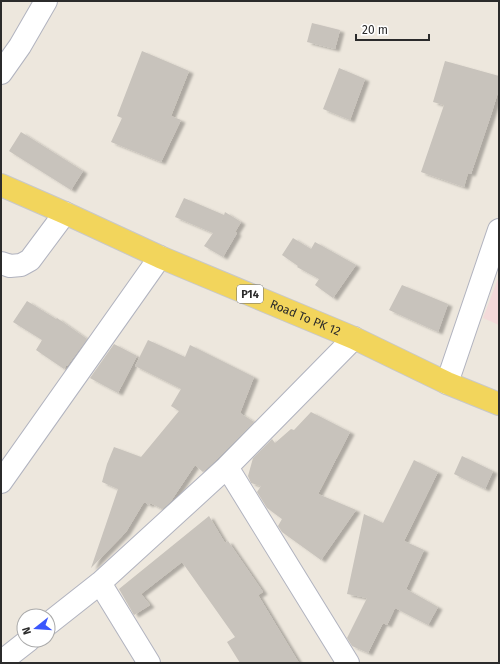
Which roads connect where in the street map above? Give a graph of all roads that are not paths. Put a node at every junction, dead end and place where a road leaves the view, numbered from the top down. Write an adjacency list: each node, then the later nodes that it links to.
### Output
1 (46, 1): 2 (street)
2 (1, 73)
3 (1, 185): 4 (main road, Road To PK 12 / P14)
4 (65, 213): 6 (main road, Road To PK 12 / P14); 7 (street)
5 (499, 230): 9 (street)
6 (160, 257): 8 (main road, Road To PK 12 / P14); 12 (street)
7 (1, 263)
8 (354, 338): 9 (main road, Road To PK 12 / P14); 11 (street)
9 (447, 383): 10 (main road, Road To PK 12 / P14)
10 (499, 404)
11 (227, 467): 13 (street); 18 (street)
12 (1, 482)
13 (100, 583): 14 (street); 17 (street)
14 (56, 618)
15 (19, 648): 16 (street)
16 (1, 662)
17 (149, 663)
18 (348, 663)

